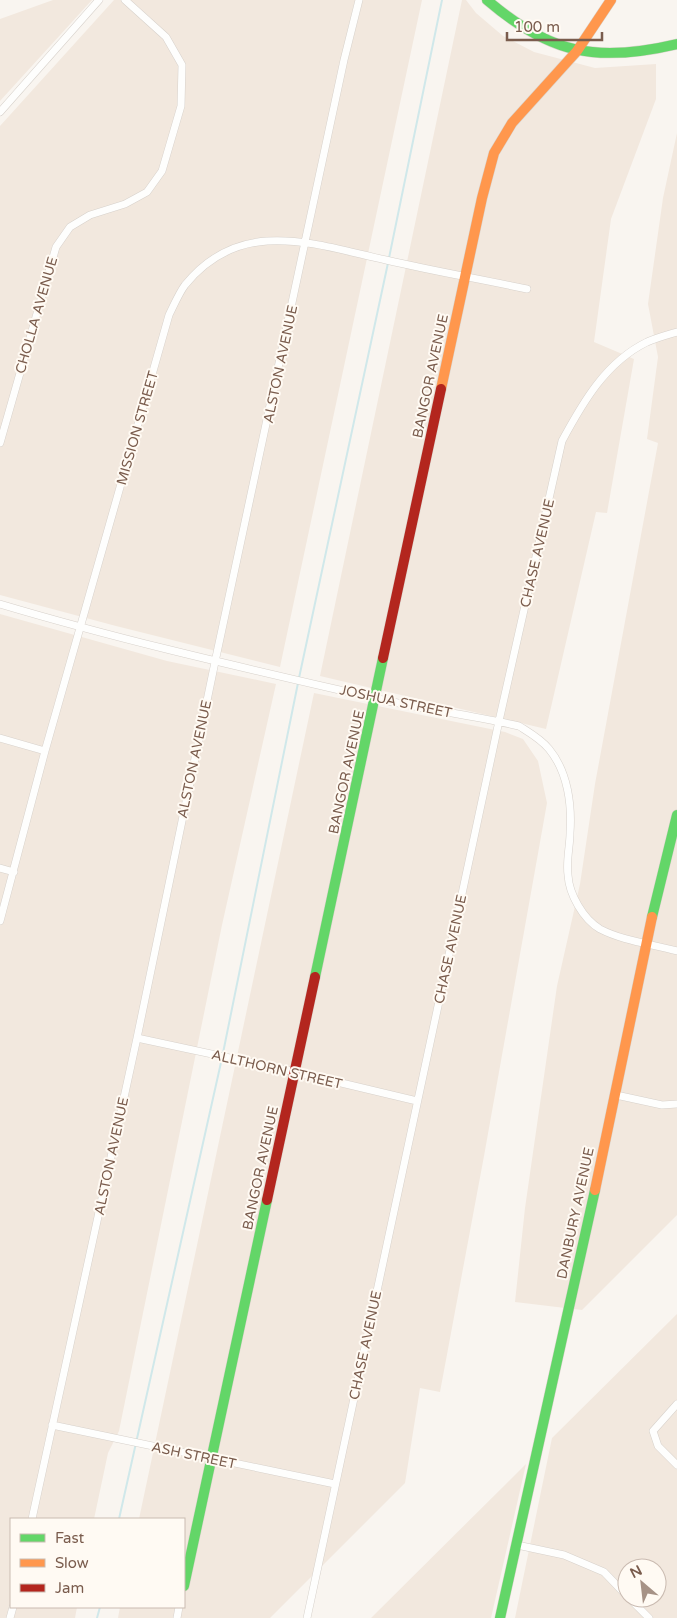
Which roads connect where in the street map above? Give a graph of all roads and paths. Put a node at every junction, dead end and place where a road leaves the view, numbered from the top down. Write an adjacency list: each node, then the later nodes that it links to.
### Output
1 (99, 0): 8 (street)
2 (125, 0): 13 (street, CHOLLA AVENUE)
3 (359, 0): 9 (street, ALSTON AVENUE)
4 (487, 0): 7 (street)
5 (611, 0): 7 (street, BANGOR AVENUE)
6 (677, 44): 7 (street)
7 (577, 51): 10 (street, BANGOR AVENUE)
8 (0, 112)
9 (307, 241): 10 (street, MISSION STREET); 15 (street, MISSION STREET); 16 (street, ALSTON AVENUE)
10 (465, 278): 11 (street, MISSION STREET); 17 (street, BANGOR AVENUE)
11 (527, 289)
12 (677, 332): 18 (street, CHASE AVENUE)
13 (0, 443)
14 (0, 604): 15 (street, JOSHUA STREET)
15 (81, 628): 16 (street, JOSHUA STREET); 20 (street, MISSION STREET)
16 (215, 662): 17 (street, JOSHUA STREET); 27 (street, ALSTON AVENUE)
17 (376, 698): 18 (street, JOSHUA STREET); 28 (street, BANGOR AVENUE)
18 (499, 721): 25 (street, JOSHUA STREET); 30 (street, CHASE AVENUE)
19 (0, 738): 20 (street)
20 (45, 751): 23 (street, MISSION STREET)
21 (677, 815): 25 (street, DANBURY AVENUE)
22 (0, 868): 23 (street)
23 (14, 872): 24 (street, MISSION STREET)
24 (0, 921)
25 (646, 942): 26 (street, JOSHUA STREET); 29 (street, DANBURY AVENUE)
26 (677, 951)
27 (137, 1038): 28 (street, ALLTHORN STREET); 33 (street, ALSTON AVENUE)
28 (295, 1073): 30 (street, ALLTHORN STREET); 34 (street, BANGOR AVENUE)
29 (616, 1095): 31 (street); 38 (street, DANBURY AVENUE)
30 (417, 1101): 36 (street, CHASE AVENUE)
31 (677, 1104)
32 (677, 1404): 35 (street)
33 (52, 1425): 34 (street, ASH STREET); 37 (street, ALSTON AVENUE)
34 (211, 1458): 36 (street, ASH STREET); 39 (street, BANGOR AVENUE)
35 (677, 1465)
36 (336, 1484): 42 (street, CHASE AVENUE)
37 (32, 1518)
38 (517, 1545): 40 (street); 43 (street, DANBURY AVENUE)
39 (185, 1581)
40 (617, 1586)
41 (639, 1608): 44 (street)
42 (307, 1618)
43 (500, 1618)
44 (649, 1618)

